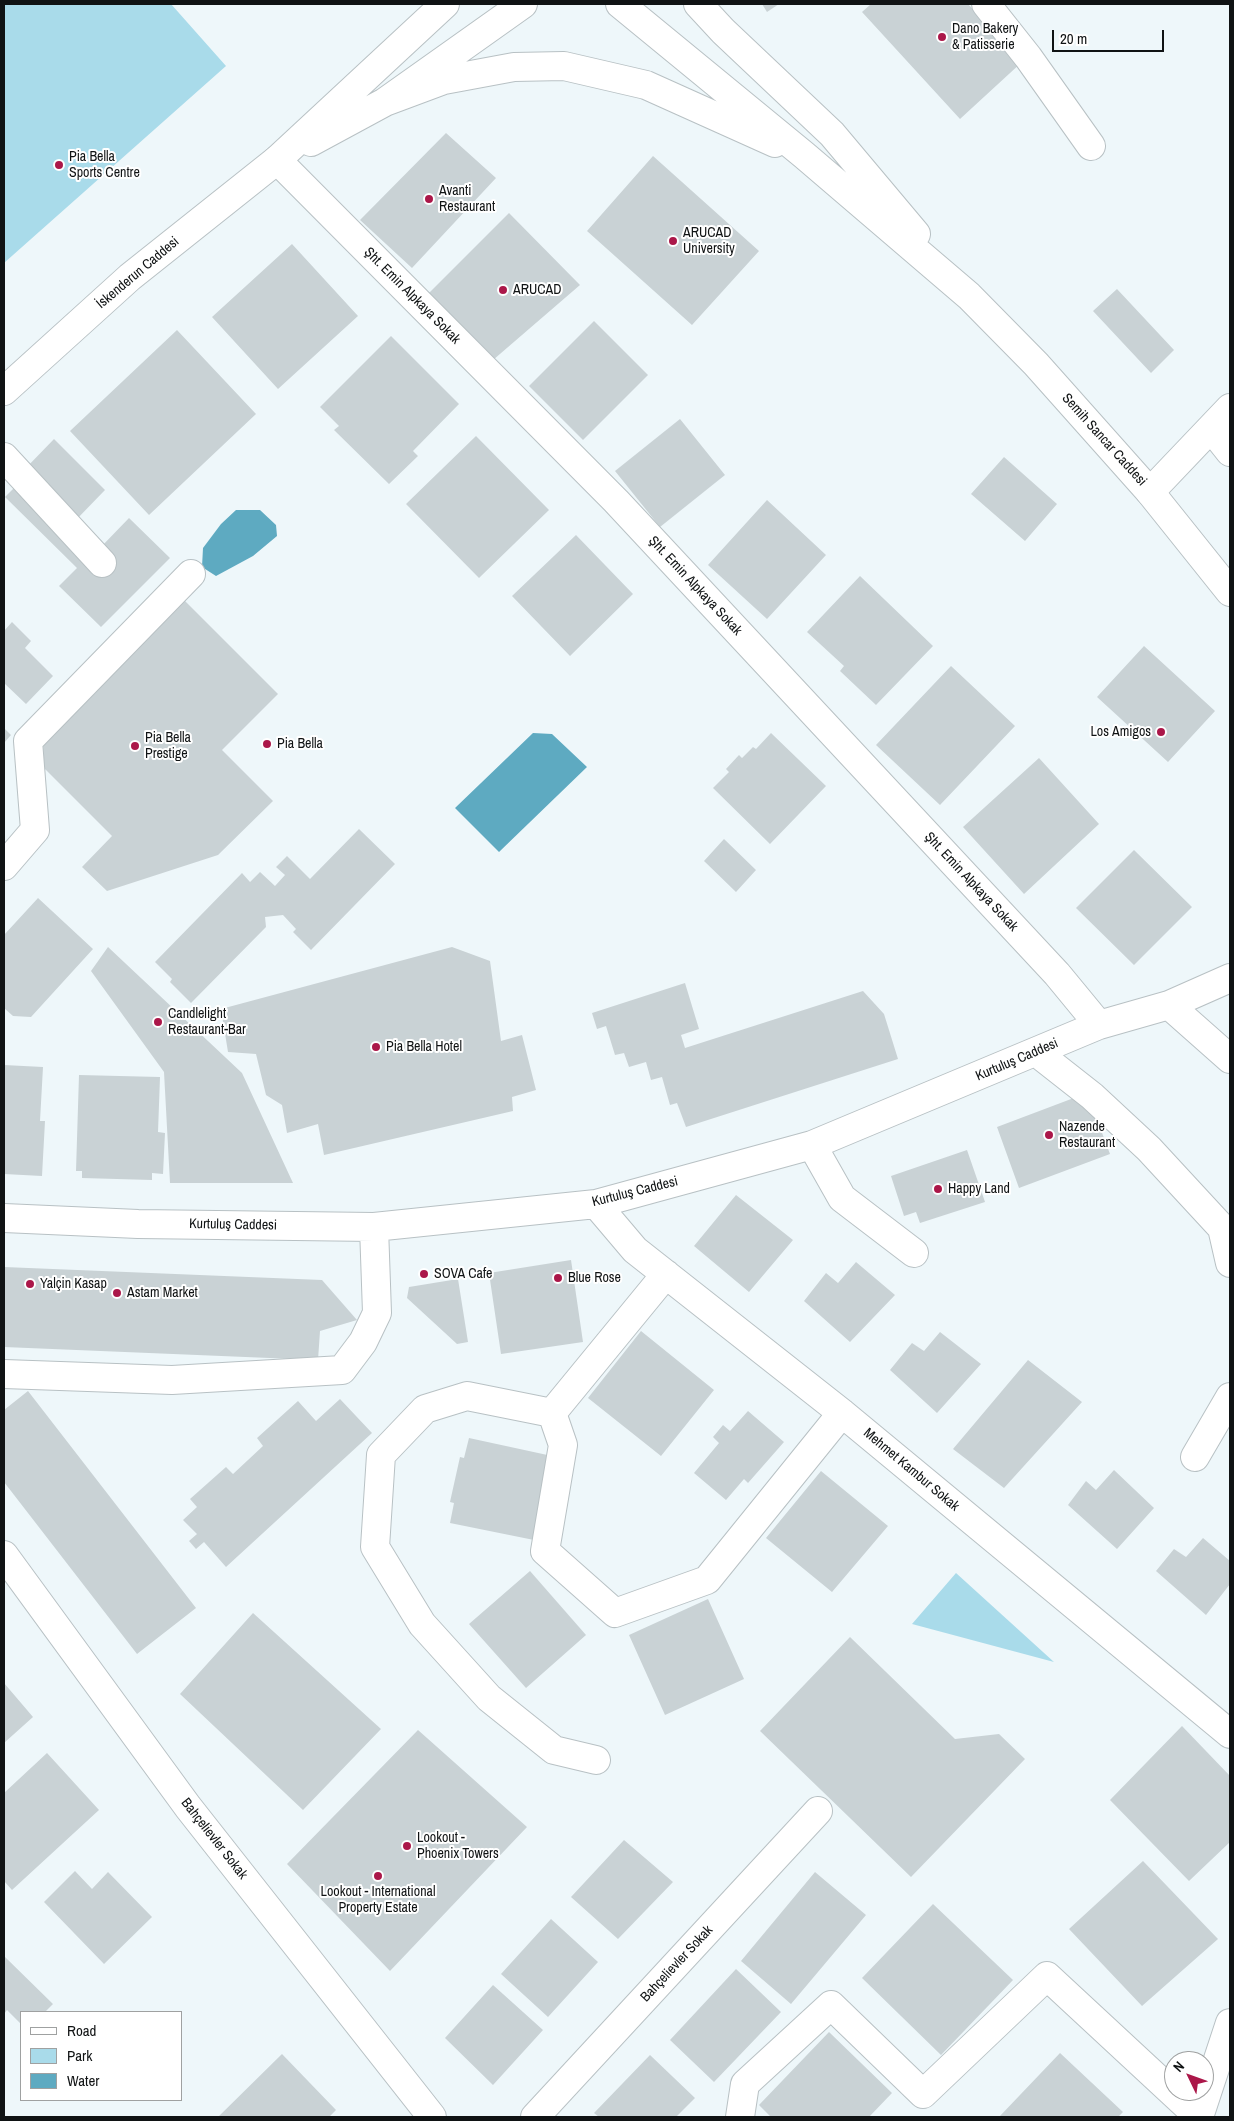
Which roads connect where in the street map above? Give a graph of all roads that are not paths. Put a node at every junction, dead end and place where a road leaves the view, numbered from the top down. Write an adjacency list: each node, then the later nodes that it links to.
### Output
1 (424, 4): 9 (street)
2 (445, 4): 9 (street)
3 (524, 4): 10 (street)
4 (620, 4): 12 (street)
5 (698, 4): 8 (street)
6 (714, 4): 8 (street)
7 (986, 4): 11 (street)
8 (723, 31): 14 (street)
9 (384, 60): 13 (street)
10 (385, 102): 12 (street); 13 (street)
11 (1091, 146)
12 (804, 155): 14 (street)
13 (277, 160): 15 (street, İskenderun Caddesi); 27 (street, Şht. Emin Alpkaya Sokak)
14 (969, 296): 20 (street, Semih Sancar Caddesi)
15 (4, 391)
16 (1230, 408): 17 (street)
17 (1211, 428): 18 (street); 20 (street)
18 (1230, 452)
19 (4, 457): 21 (street)
20 (1150, 492): 23 (street, Semih Sancar Caddesi)
21 (102, 563)
22 (191, 574): 24 (street)
23 (1230, 592)
24 (4, 866)
25 (1230, 978): 26 (street, Kurtuluş Caddesi)
26 (1169, 1005): 27 (street, Kurtuluş Caddesi); 29 (street)
27 (1098, 1025): 28 (street, Kurtuluş Caddesi)
28 (1036, 1052): 30 (street, Kurtuluş Caddesi); 35 (street)
29 (1230, 1059)
30 (812, 1145): 31 (street, Kurtuluş Caddesi); 34 (street)
31 (596, 1204): 33 (street, Kurtuluş Caddesi); 36 (street, Mehmet Kambur Sokak)
32 (4, 1218): 33 (street, Kurtuluş Caddesi)
33 (374, 1228): 37 (street)
34 (914, 1253)
35 (1230, 1263)
36 (666, 1274): 39 (street); 40 (street, Mehmet Kambur Sokak)
37 (4, 1374)
38 (1230, 1397): 41 (street)
39 (552, 1412): 40 (street); 44 (street)
40 (842, 1413): 43 (street, Mehmet Kambur Sokak)
41 (1195, 1457)
42 (4, 1555): 47 (street, Bahçelievler Sokak)
43 (1230, 1734)
44 (596, 1760)
45 (818, 1811): 48 (street, Bahçelievler Sokak)
46 (1230, 2023): 50 (street)
47 (432, 2117)
48 (535, 2117)
49 (740, 2117): 50 (street)
50 (1199, 2117)

